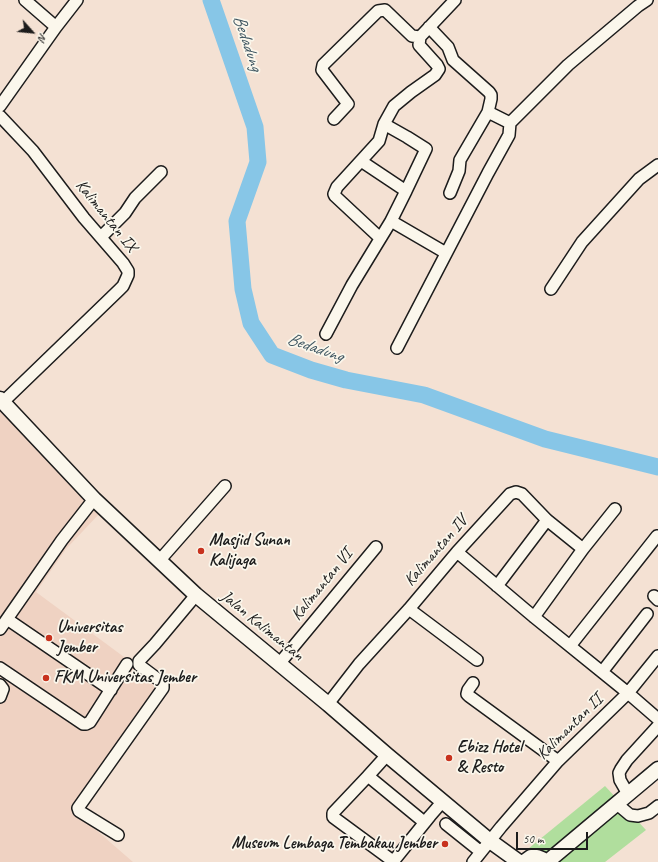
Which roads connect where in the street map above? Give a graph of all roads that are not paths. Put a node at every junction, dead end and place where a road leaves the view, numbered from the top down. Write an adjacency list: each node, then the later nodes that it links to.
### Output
1 (26, 0): 5 (street)
2 (77, 0): 5 (street)
3 (454, 0): 6 (street)
4 (647, 0): 12 (street)
5 (56, 27): 8 (street)
6 (429, 27): 7 (street); 9 (street)
7 (420, 37): 11 (street); 13 (street)
8 (0, 106)
9 (488, 112): 12 (street); 18 (street)
10 (0, 116): 20 (street, Kalimantan IX)
11 (334, 119)
12 (510, 123): 22 (street)
13 (384, 124): 14 (street); 17 (street)
14 (361, 161): 17 (street); 21 (street)
15 (658, 165): 23 (street)
16 (161, 172): 20 (street)
17 (406, 191): 19 (street)
18 (450, 193)
19 (390, 222): 21 (street); 22 (street)
20 (101, 237): 26 (street, Kalimantan IX)
21 (380, 238): 24 (street)
22 (446, 253): 25 (street)
23 (551, 289)
24 (326, 334)
25 (397, 348)
26 (2, 401): 28 (main road, Jalan Kalimantan)
27 (225, 486): 35 (street)
28 (94, 499): 35 (main road, Jalan Kalimantan); 41 (street)
29 (615, 510): 33 (street)
30 (547, 520): 33 (street, Kalimantan IV); 34 (street, Kalimantan IV); 36 (street)
31 (657, 536): 43 (street)
32 (376, 547): 47 (street, Kalimantan VI)
33 (583, 549): 40 (street)
34 (457, 552): 36 (street); 38 (street, Kalimantan IV)
35 (159, 561): 37 (main road, Jalan Kalimantan)
36 (497, 586): 40 (street)
37 (196, 595): 47 (main road, Jalan Kalimantan); 68 (street)
38 (409, 609): 45 (street); 55 (street, Kalimantan IV)
39 (647, 614): 49 (street)
40 (534, 617): 43 (street)
41 (7, 619): 42 (street); 52 (street)
42 (0, 629)
43 (570, 646): 49 (street)
44 (658, 656): 53 (street, Kalimantan II)
45 (477, 660)
46 (127, 664): 52 (street)
47 (280, 664): 55 (main road, Jalan Kalimantan)
48 (0, 668): 52 (street)
49 (602, 672): 53 (street)
50 (474, 683): 59 (street)
51 (0, 685): 54 (street)
52 (112, 690)
53 (628, 693): 56 (street); 59 (street, Kalimantan II)
54 (0, 697)
55 (328, 704): 58 (main road, Jalan Kalimantan)
56 (658, 719)
57 (658, 726): 62 (street)
58 (387, 755): 61 (street); 63 (main road, Jalan Kalimantan)
59 (558, 761): 69 (street, Kalimantan II)
60 (658, 769): 62 (main road)
61 (368, 776): 66 (street); 66 (street)
62 (628, 794): 64 (main road)
63 (444, 802): 66 (street); 69 (main road, Jalan Kalimantan)
64 (617, 804): 65 (street); 74 (main road)
65 (658, 806)
66 (424, 822)
67 (446, 824): 70 (street)
68 (118, 835)
69 (490, 841): 70 (street, Kalimantan II); 72 (main road, Jalan Kalimantan)
70 (481, 852): 71 (street, Kalimantan II)
71 (473, 862)
72 (519, 862)
73 (524, 862): 74 (main road)
74 (547, 862)

